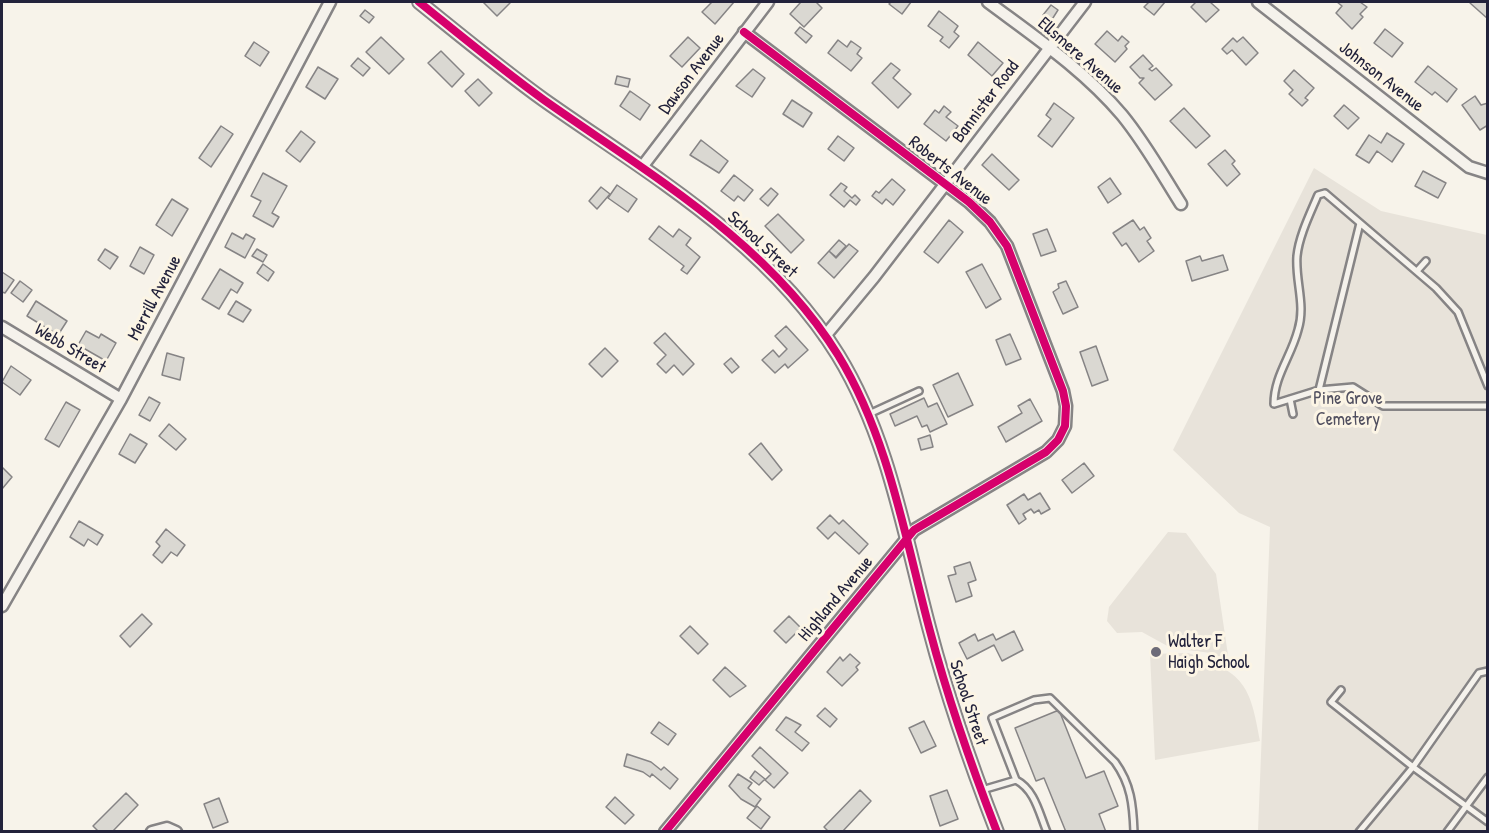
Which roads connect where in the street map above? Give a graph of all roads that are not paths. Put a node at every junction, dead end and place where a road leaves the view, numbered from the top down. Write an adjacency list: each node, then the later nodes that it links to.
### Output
1 (330, 2): 21 (street, Merrill Avenue)
2 (419, 2): 9 (street, School Street)
3 (768, 2): 7 (street, Dawson Avenue)
4 (988, 2): 8 (street, Ellsmere Avenue)
5 (1085, 2): 8 (street, Bannister Road)
6 (1258, 2): 10 (street, Johnson Avenue)
7 (744, 32): 9 (street, Dawson Avenue); 11 (street, Roberts Avenue)
8 (1048, 47): 11 (street, Bannister Road); 12 (street, Ellsmere Avenue)
9 (642, 167): 17 (street, School Street)
10 (1488, 172)
11 (945, 184): 17 (street, Bannister Road); 26 (street, Roberts Avenue)
12 (1181, 204)
13 (1360, 223): 15 (lane); 19 (lane); 22 (lane)
14 (1426, 261): 15 (lane)
15 (1417, 271): 18 (lane)
16 (2, 327): 21 (street, Webb Street)
17 (825, 336): 24 (street, School Street)
18 (1488, 386)
19 (1319, 390): 22 (lane); 23 (lane)
20 (920, 391): 24 (lane)
21 (121, 399): 28 (street, Merrill Avenue)
22 (1290, 399): 25 (lane)
23 (1488, 406)
24 (867, 414): 27 (street, School Street)
25 (1293, 414)
26 (1065, 426): 27 (street, Highland Avenue)
27 (906, 538): 34 (street, School Street); 39 (street, Highland Avenue)
28 (2, 606)
29 (1488, 670): 31 (lane)
30 (1341, 690): 31 (lane)
31 (1413, 767): 35 (lane); 43 (lane)
32 (1488, 777): 35 (lane)
33 (1016, 780): 34 (lane); 41 (lane); 42 (lane)
34 (981, 791): 40 (street, School Street)
35 (1467, 808): 36 (lane); 44 (lane)
36 (1488, 822)
37 (152, 831): 38 (street)
38 (176, 831)
39 (665, 831)
40 (997, 831)
41 (1047, 831)
42 (1134, 831)
43 (1359, 831)
44 (1447, 831)

